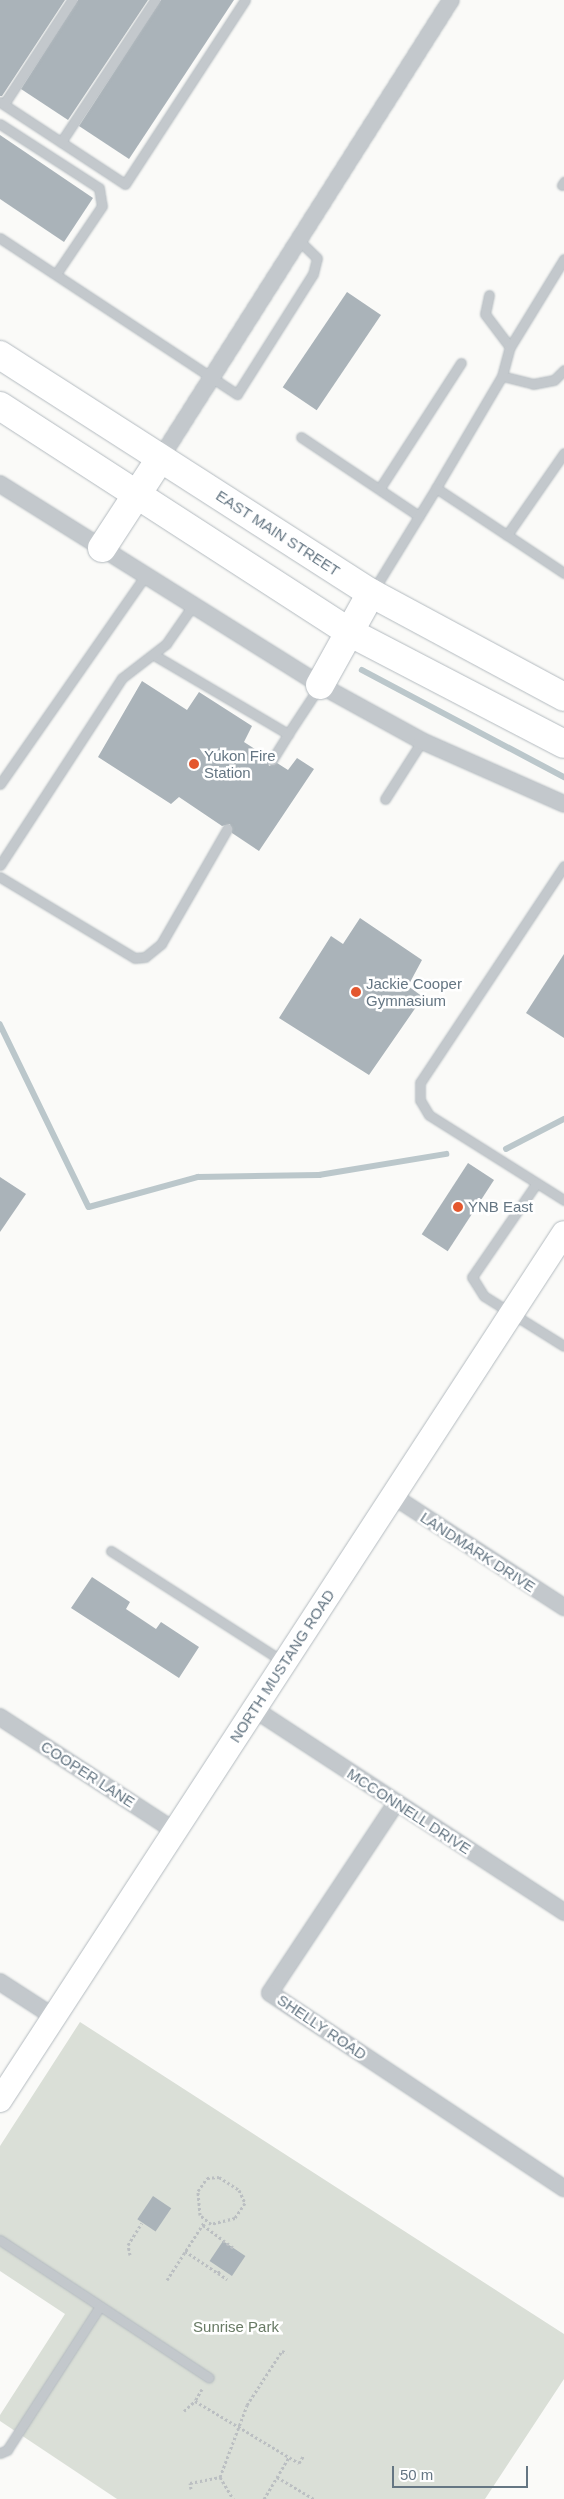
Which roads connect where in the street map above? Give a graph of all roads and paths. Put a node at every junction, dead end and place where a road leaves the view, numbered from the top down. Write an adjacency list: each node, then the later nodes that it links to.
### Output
1 (72, 0): 5 (lane)
2 (155, 0): 7 (lane)
3 (245, 0): 7 (lane)
4 (451, 0): 9 (street)
5 (2, 103): 7 (lane)
6 (0, 124): 11 (lane)
7 (61, 142)
8 (0, 238): 11 (lane)
9 (296, 239): 18 (street); 18 (lane)
10 (564, 259): 13 (lane)
11 (56, 274): 18 (lane)
12 (489, 295): 13 (lane)
13 (510, 347): 17 (lane)
14 (0, 355): 22 (highway, EAST MAIN STREET)
15 (461, 363): 24 (lane)
16 (564, 370): 17 (lane)
17 (502, 376): 25 (lane)
18 (212, 379): 22 (street)
19 (0, 406): 26 (highway)
20 (301, 437): 24 (lane)
21 (564, 453): 28 (lane)
22 (160, 459): 26 (highway); 32 (highway, EAST MAIN STREET)
23 (0, 484): 29 (street)
24 (380, 488): 27 (lane)
25 (436, 488): 27 (lane); 28 (lane)
26 (138, 494): 29 (highway); 34 (highway)
27 (419, 516): 32 (lane)
28 (507, 535): 30 (lane)
29 (102, 548): 31 (street)
30 (564, 573)
31 (145, 576): 33 (street); 42 (lane)
32 (371, 593): 34 (highway); 37 (highway, EAST MAIN STREET)
33 (191, 608): 35 (lane); 36 (street)
34 (349, 632): 36 (highway); 40 (highway)
35 (154, 654): 38 (lane); 46 (lane)
36 (320, 685): 38 (lane); 39 (street)
37 (564, 697)
38 (288, 734): 41 (lane)
39 (422, 741): 43 (lane); 44 (street)
40 (564, 744)
41 (272, 760)
42 (0, 784)
43 (385, 799)
44 (564, 804)
45 (227, 830): 48 (lane)
46 (0, 865)
47 (564, 866): 49 (lane)
48 (0, 877)
49 (536, 1184): 50 (lane); 52 (lane)
50 (564, 1200)
51 (564, 1233): 52 (main road, NORTH MUSTANG ROAD)
52 (512, 1312): 53 (lane); 54 (main road, NORTH MUSTANG ROAD)
53 (564, 1346)
54 (393, 1496): 56 (street, LANDMARK DRIVE); 57 (main road, NORTH MUSTANG ROAD)
55 (111, 1551): 57 (lane)
56 (564, 1607)
57 (284, 1663): 58 (main road, NORTH MUSTANG ROAD)
58 (254, 1709): 60 (street, MCCONNELL DRIVE); 61 (main road, NORTH MUSTANG ROAD)
59 (0, 1717): 61 (street, COOPER LANE)
60 (396, 1803): 62 (street, MCCONNELL DRIVE); 66 (street, SHELLY ROAD)
61 (175, 1831): 64 (main road, NORTH MUSTANG ROAD)
62 (564, 1912)
63 (0, 1982): 64 (street)
64 (54, 2017): 65 (main road, NORTH MUSTANG ROAD)
65 (0, 2100)
66 (564, 2188)
67 (206, 2221): 67 (path); 69 (path)
68 (142, 2223): 73 (path)
69 (203, 2225): 71 (path); 72 (path)
70 (0, 2240): 76 (lane)
71 (234, 2248)
72 (185, 2251): 74 (path); 75 (path)
73 (130, 2255)
74 (227, 2279)
75 (167, 2280)
76 (100, 2306): 78 (lane); 82 (lane)
77 (286, 2353): 81 (path)
78 (209, 2378): 79 (path)
79 (195, 2401): 80 (path); 81 (path)
80 (184, 2411)
81 (240, 2429): 84 (path); 85 (path)
82 (0, 2453)
83 (304, 2455): 84 (path)
84 (290, 2457): 86 (path)
85 (220, 2477): 87 (path); 88 (path)
86 (277, 2477): 89 (path); 90 (path)
87 (191, 2489)
88 (233, 2499)
89 (264, 2499)
90 (314, 2499)

